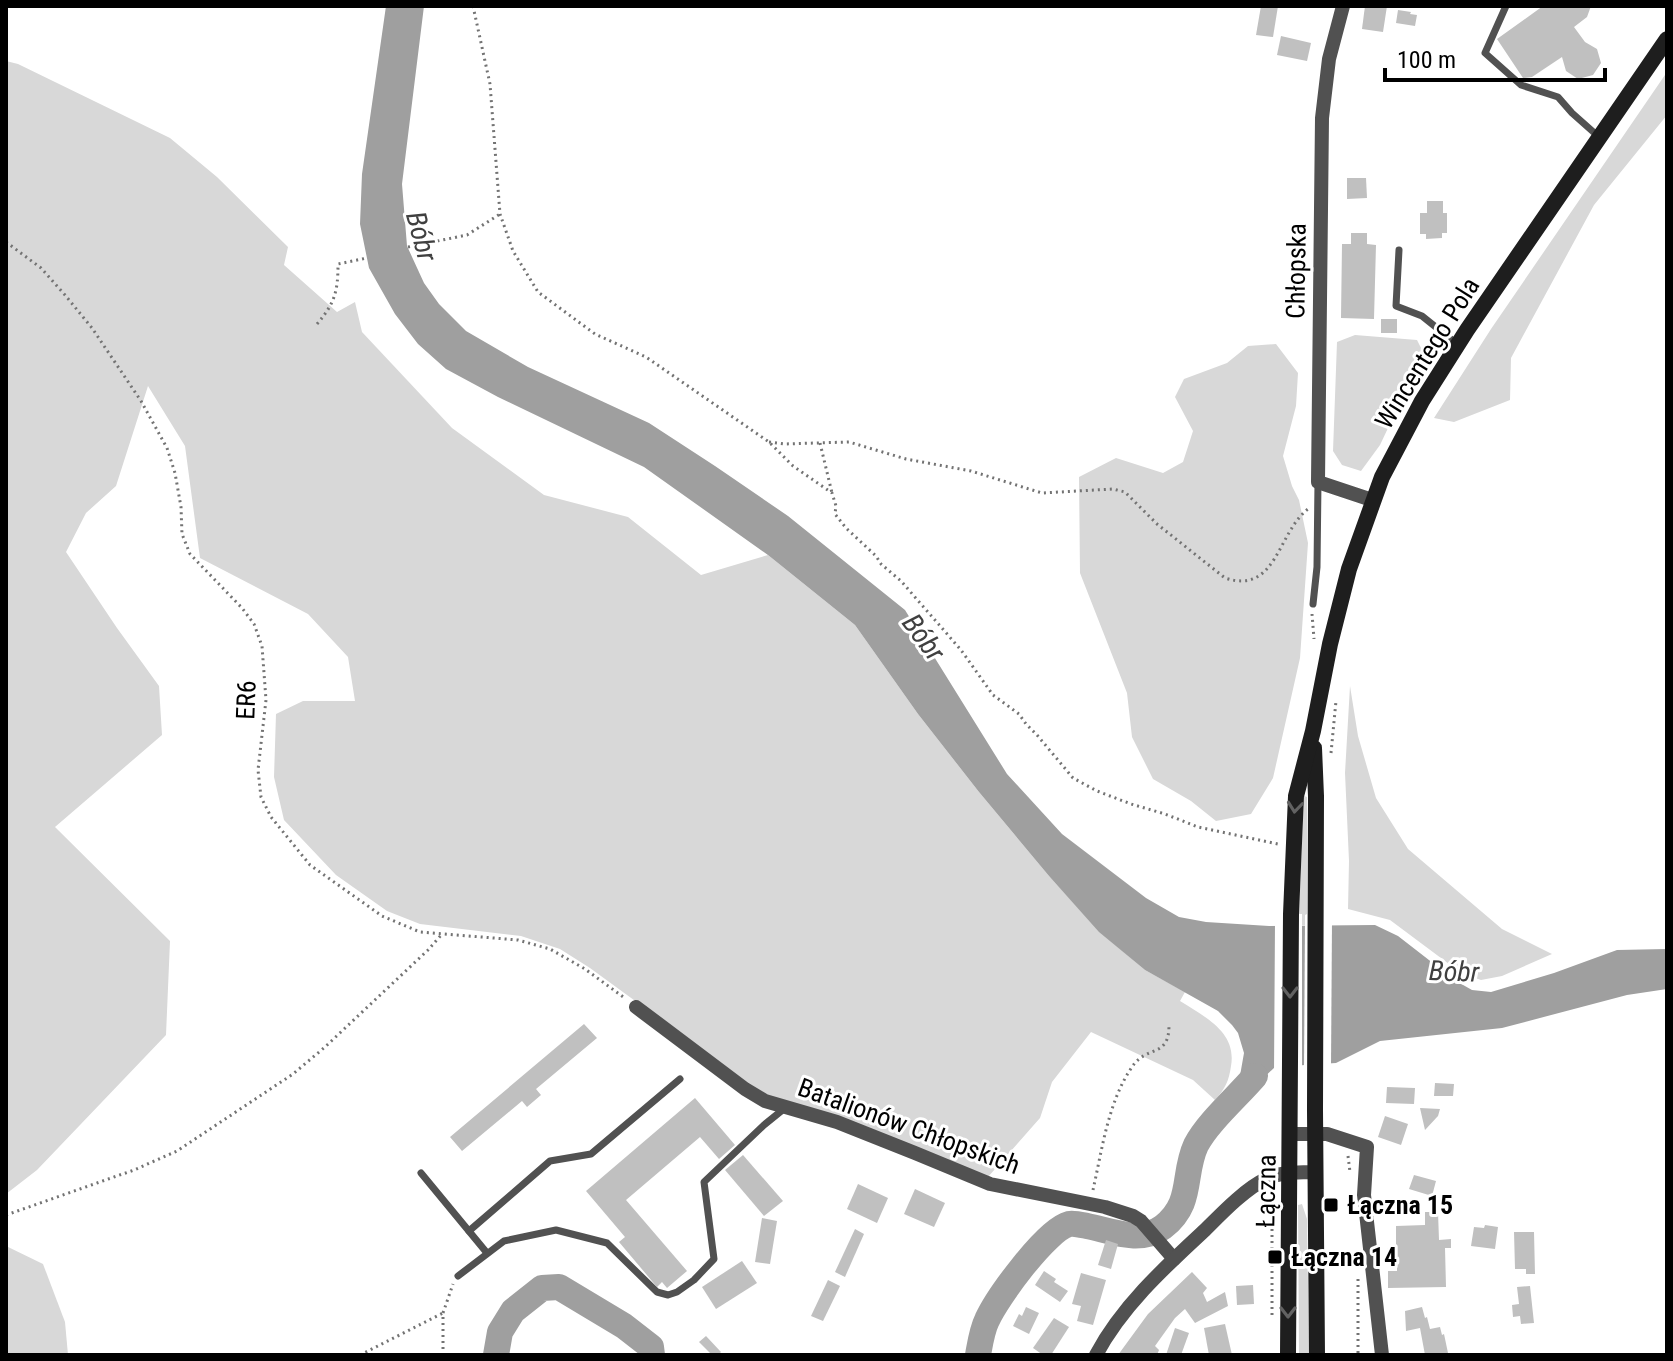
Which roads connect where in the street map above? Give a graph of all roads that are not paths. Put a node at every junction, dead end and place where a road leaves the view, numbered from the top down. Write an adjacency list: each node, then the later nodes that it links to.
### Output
1 (1343, 6): 7 (street, Chłopska)
2 (1506, 6): 4 (lane)
3 (1667, 39): 4 (main road, Wincentego Pola)
4 (1599, 137): 6 (main road, Wincentego Pola)
5 (1399, 250): 6 (lane)
6 (1457, 344): 8 (main road, Wincentego Pola)
7 (1318, 482): 8 (street); 9 (lane)
8 (1372, 500): 10 (main road, Wincentego Pola)
9 (1313, 604)
10 (1313, 731): 14 (main road, Łączna, one-way to 14); 15 (main road, Łączna)
11 (636, 1007): 13 (street, Batalionów Chłopskich)
12 (680, 1079): 19 (lane)
13 (787, 1107): 20 (lane); 21 (street, Batalionów Chłopskich)
14 (1290, 1134): 15 (street); 18 (main road, Łączna)
15 (1315, 1134): 16 (main road, Łączna); 26 (street)
16 (1315, 1172): 18 (street); 25 (main road, Łączna)
17 (421, 1173): 19 (lane)
18 (1290, 1173): 21 (street); 24 (main road, Łączna, one-way to 24)
19 (469, 1231): 20 (lane)
20 (487, 1253): 22 (lane)
21 (1174, 1259): 23 (street)
22 (458, 1276)
23 (1096, 1355)
24 (1288, 1355)
25 (1317, 1355)
26 (1382, 1355)

